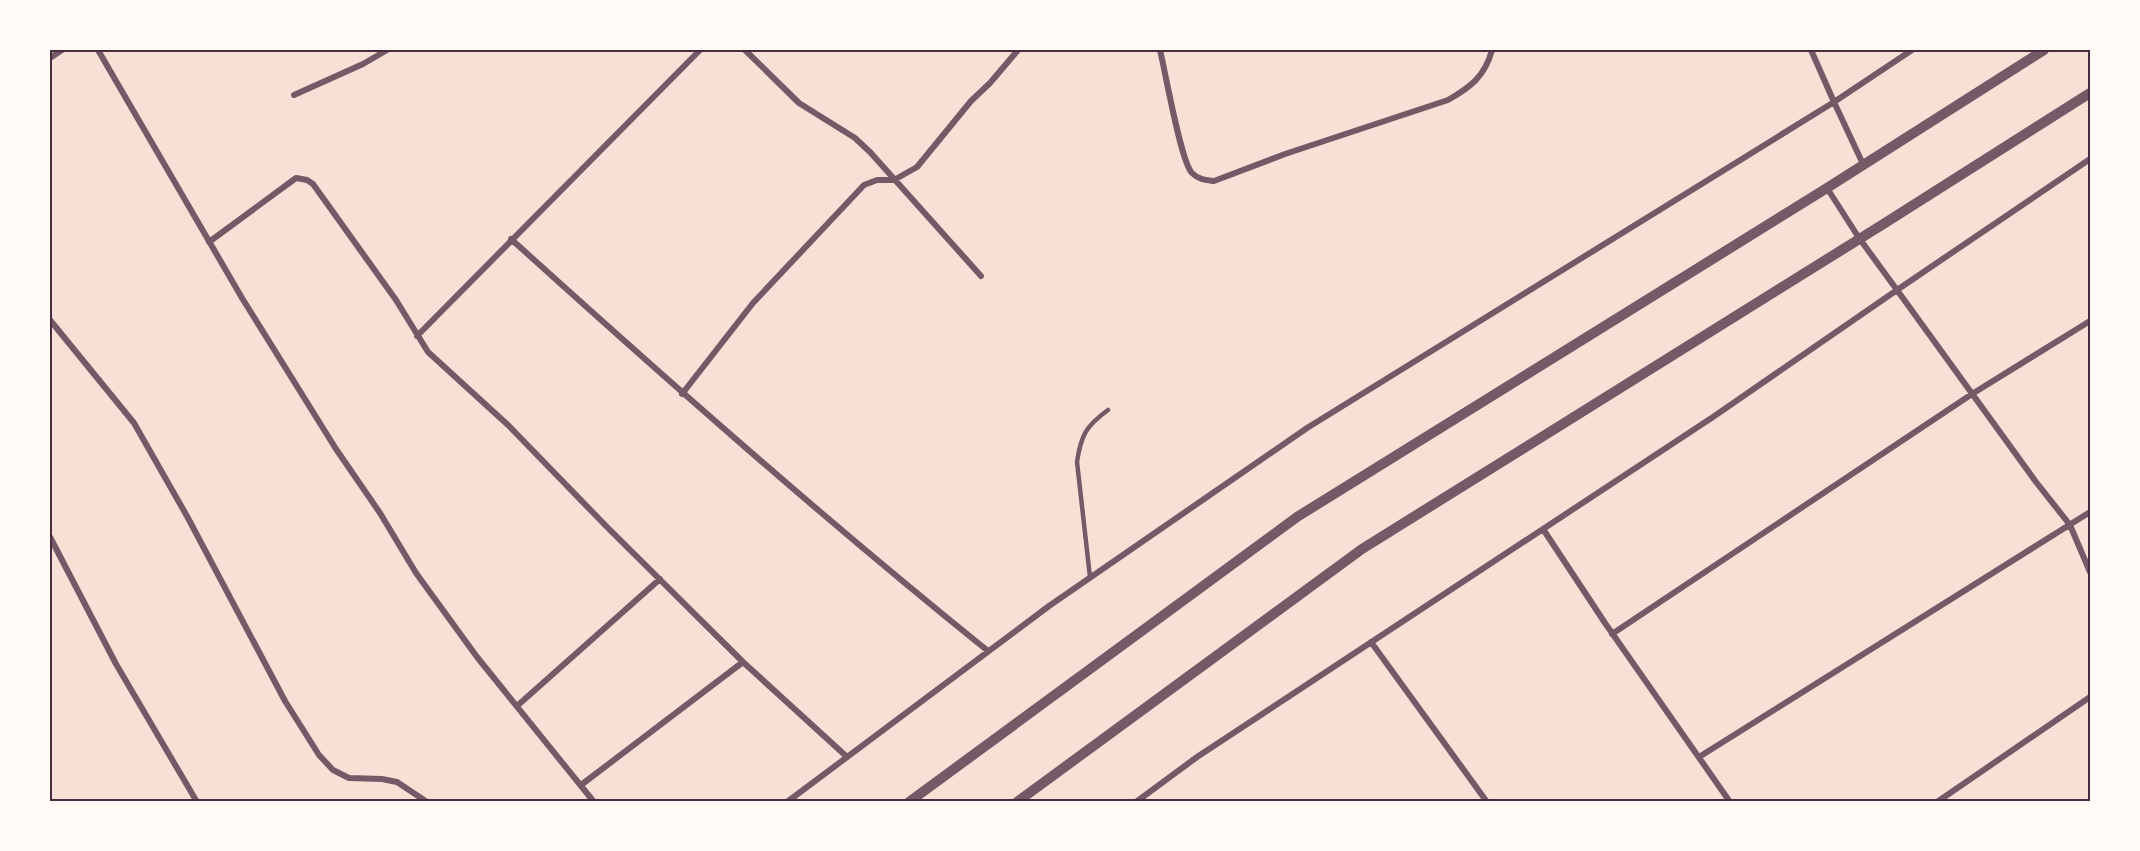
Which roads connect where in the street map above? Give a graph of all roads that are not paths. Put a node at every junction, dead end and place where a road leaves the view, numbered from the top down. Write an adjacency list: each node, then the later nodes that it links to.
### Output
1 (62, 50): 12 (street)
2 (98, 50): 22 (street)
3 (387, 50): 14 (street)
4 (700, 50): 21 (street)
5 (745, 50): 18 (street)
6 (1018, 50): 18 (street)
7 (1160, 50): 8 (street)
8 (1492, 50)
9 (1811, 50): 15 (street)
10 (1912, 50): 15 (street)
11 (2044, 50): 17 (street)
12 (50, 58)
13 (2091, 93): 20 (street)
14 (294, 95)
15 (1834, 102): 17 (street); 36 (street)
16 (2091, 159): 24 (street)
17 (1863, 164): 19 (street)
18 (894, 180): 23 (street); 28 (street)
19 (1827, 188): 20 (street); 51 (street)
20 (1859, 238): 24 (street); 52 (street)
21 (511, 239): 27 (street); 28 (street)
22 (209, 242): 27 (street); 43 (street)
23 (981, 276)
24 (1897, 290): 29 (street); 33 (street)
25 (50, 320): 48 (street)
26 (2091, 321): 29 (street)
27 (417, 336): 37 (street)
28 (682, 394): 40 (street)
29 (1972, 394): 32 (street); 38 (street)
30 (1108, 410): 36 (lane)
31 (2091, 512): 32 (street)
32 (2070, 525): 35 (street); 45 (street)
33 (1543, 529): 38 (street); 39 (street)
34 (50, 537): 47 (street)
35 (2091, 572)
36 (1090, 577): 40 (street)
37 (660, 579): 41 (street); 43 (street)
38 (1612, 634): 45 (street)
39 (1371, 642): 53 (street); 54 (street)
40 (988, 651): 44 (street)
41 (743, 662): 44 (street); 46 (street)
42 (2091, 697): 56 (street)
43 (517, 706): 46 (street)
44 (846, 756): 50 (street)
45 (1699, 757): 55 (street)
46 (581, 785): 49 (street)
47 (197, 801)
48 (427, 801)
49 (594, 801)
50 (787, 801)
51 (909, 801)
52 (1017, 801)
53 (1136, 801)
54 (1487, 801)
55 (1730, 801)
56 (1937, 801)

